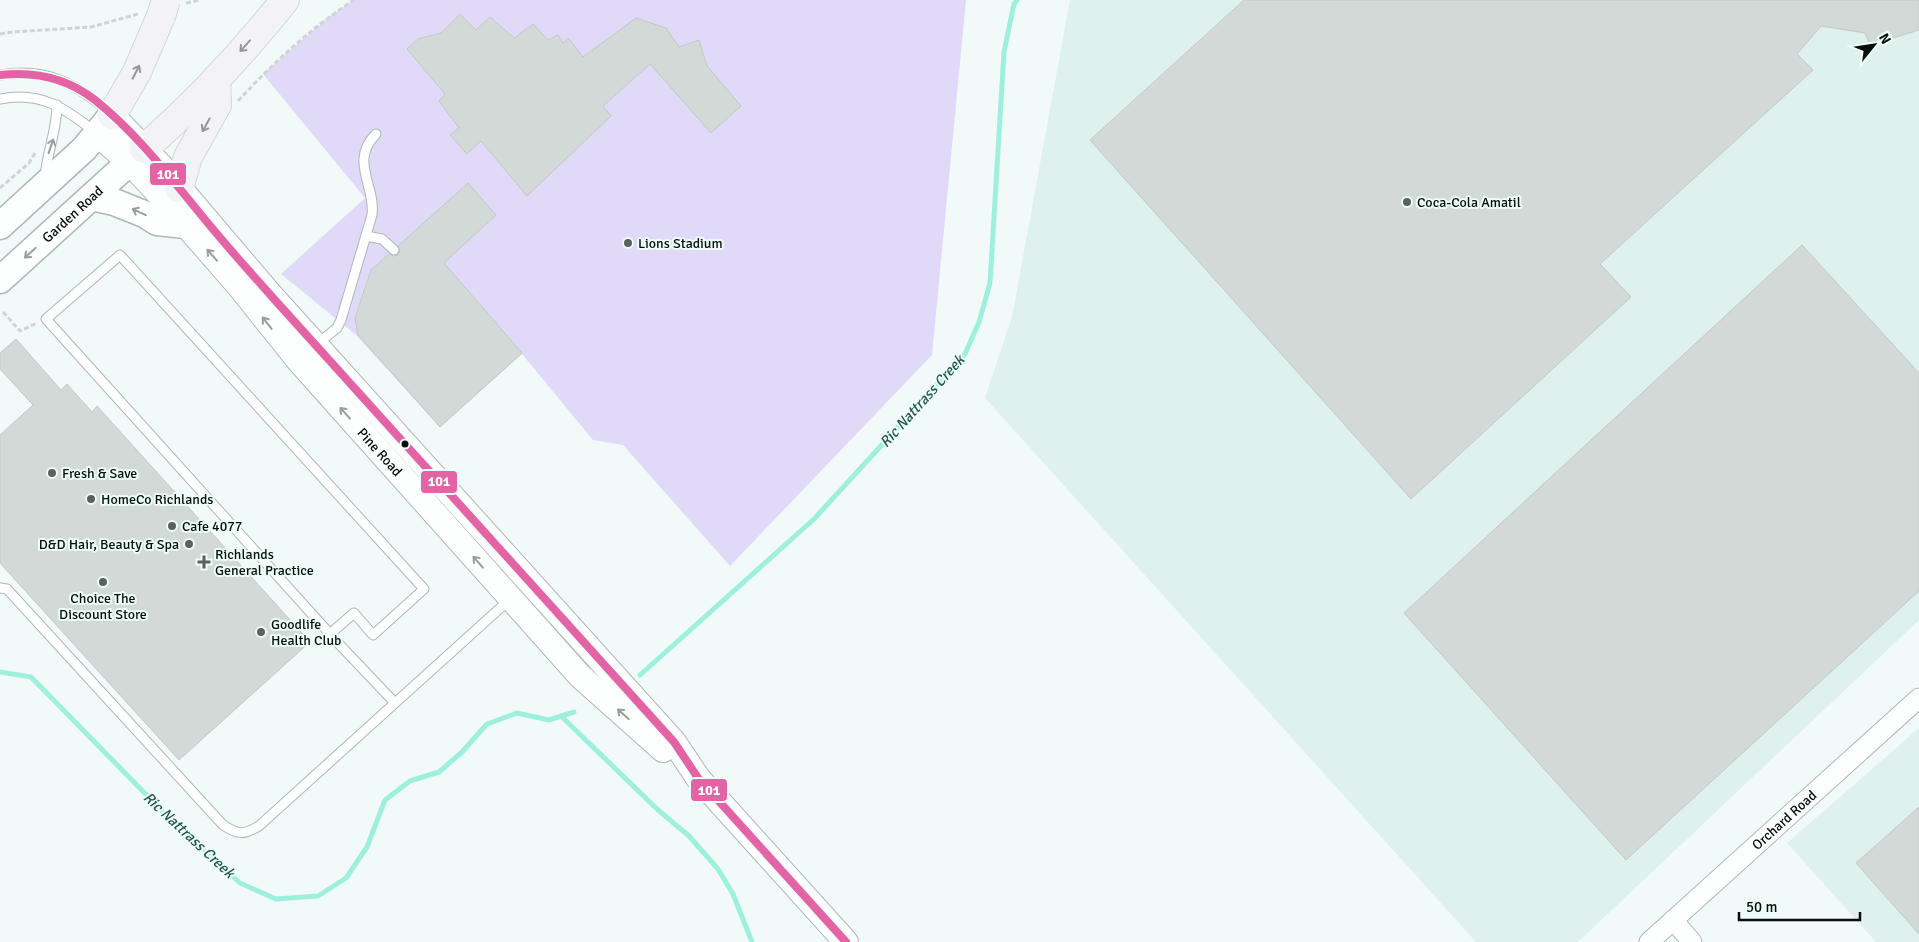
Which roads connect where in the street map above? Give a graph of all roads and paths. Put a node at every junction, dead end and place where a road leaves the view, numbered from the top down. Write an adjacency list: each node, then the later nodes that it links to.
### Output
1 (200, 0): 3 (path)
2 (285, 0): 6 (highway, one-way to 6)
3 (163, 8): 4 (path); 9 (highway, one-way to 3)
4 (0, 34)
5 (0, 74): 9 (lane)
6 (216, 79): 11 (highway); 13 (highway, one-way to 13)
7 (0, 99): 8 (lane)
8 (57, 105): 9 (lane); 12 (lane, one-way to 8)
9 (105, 124): 11 (street, Pine Road); 12 (main road)
10 (376, 134): 17 (lane)
11 (137, 155): 13 (street, Pine Road); 14 (main road, Garden Road); 15 (street, Pine Road)
12 (44, 187): 16 (main road)
13 (180, 188): 22 (street, Pine Road)
14 (92, 197): 15 (main road, one-way to 14); 19 (main road, Garden Road, one-way to 19)
15 (185, 225): 22 (street, Pine Road, one-way to 15)
16 (0, 226)
17 (366, 236): 18 (lane); 22 (lane)
18 (394, 250)
19 (0, 280)
20 (3, 312): 21 (path)
21 (46, 319): 25 (lane); 25 (lane)
22 (306, 353): 24 (street, Pine Road)
23 (0, 588): 27 (lane)
24 (520, 590): 27 (lane); 29 (street, Pine Road)
25 (330, 634): 27 (lane)
26 (1919, 698): 28 (street, Orchard Road)
27 (395, 703)
28 (1673, 920): 30 (street, Orchard Road); 31 (street)
29 (846, 942)
30 (1649, 942)
31 (1692, 942)

